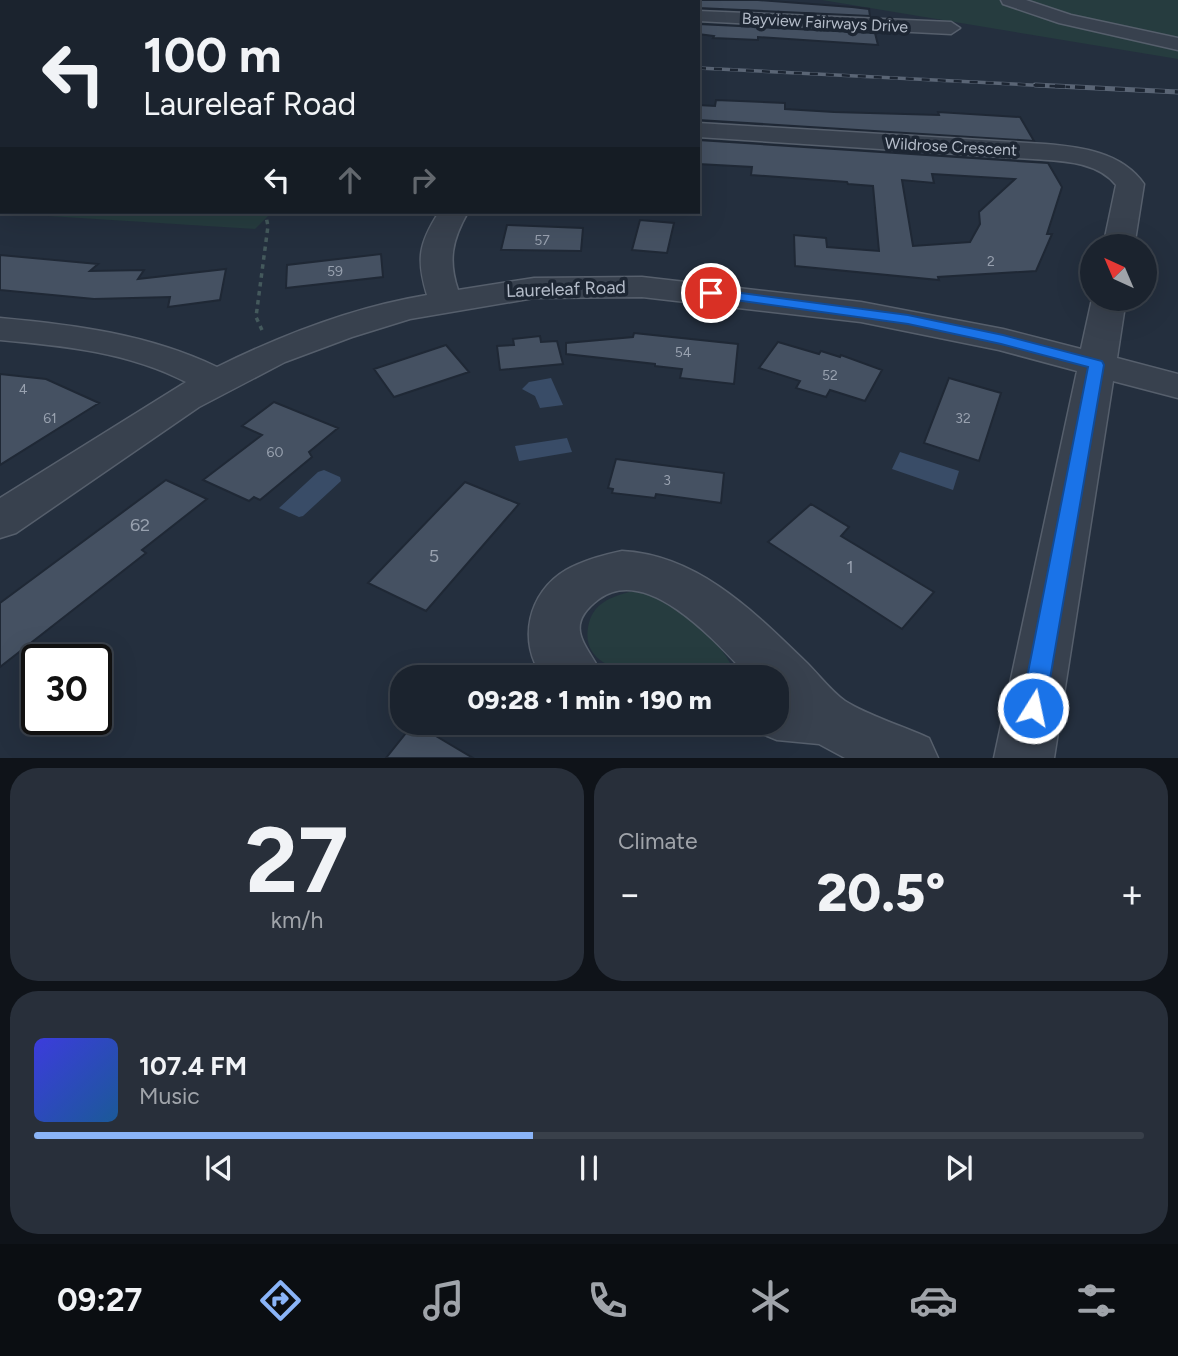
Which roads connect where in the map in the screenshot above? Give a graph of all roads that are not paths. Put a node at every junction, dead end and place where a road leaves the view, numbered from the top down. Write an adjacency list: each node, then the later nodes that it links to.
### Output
1 (336, 0): 2 (street)
2 (379, 0)
3 (1009, 0): 6 (street)
4 (700, 16): 5 (street, Bayview Fairways Drive)
5 (951, 28)
6 (1178, 44)
7 (700, 130): 9 (street, Wildrose Crescent)
8 (452, 214): 10 (street)
9 (1120, 234)
10 (445, 300): 13 (street, Laureleaf Road); 14 (street, Laureleaf Road)
11 (1106, 312): 13 (street)
12 (0, 329): 14 (street)
13 (1096, 365): 15 (street, Laureleaf Road); 22 (street)
14 (215, 381): 16 (street, Laureleaf Road)
15 (1178, 386)
16 (0, 521)
17 (562, 665): 18 (street)
18 (758, 665)
19 (789, 702): 20 (street)
20 (801, 717): 21 (street)
21 (908, 758)
22 (1024, 758)

